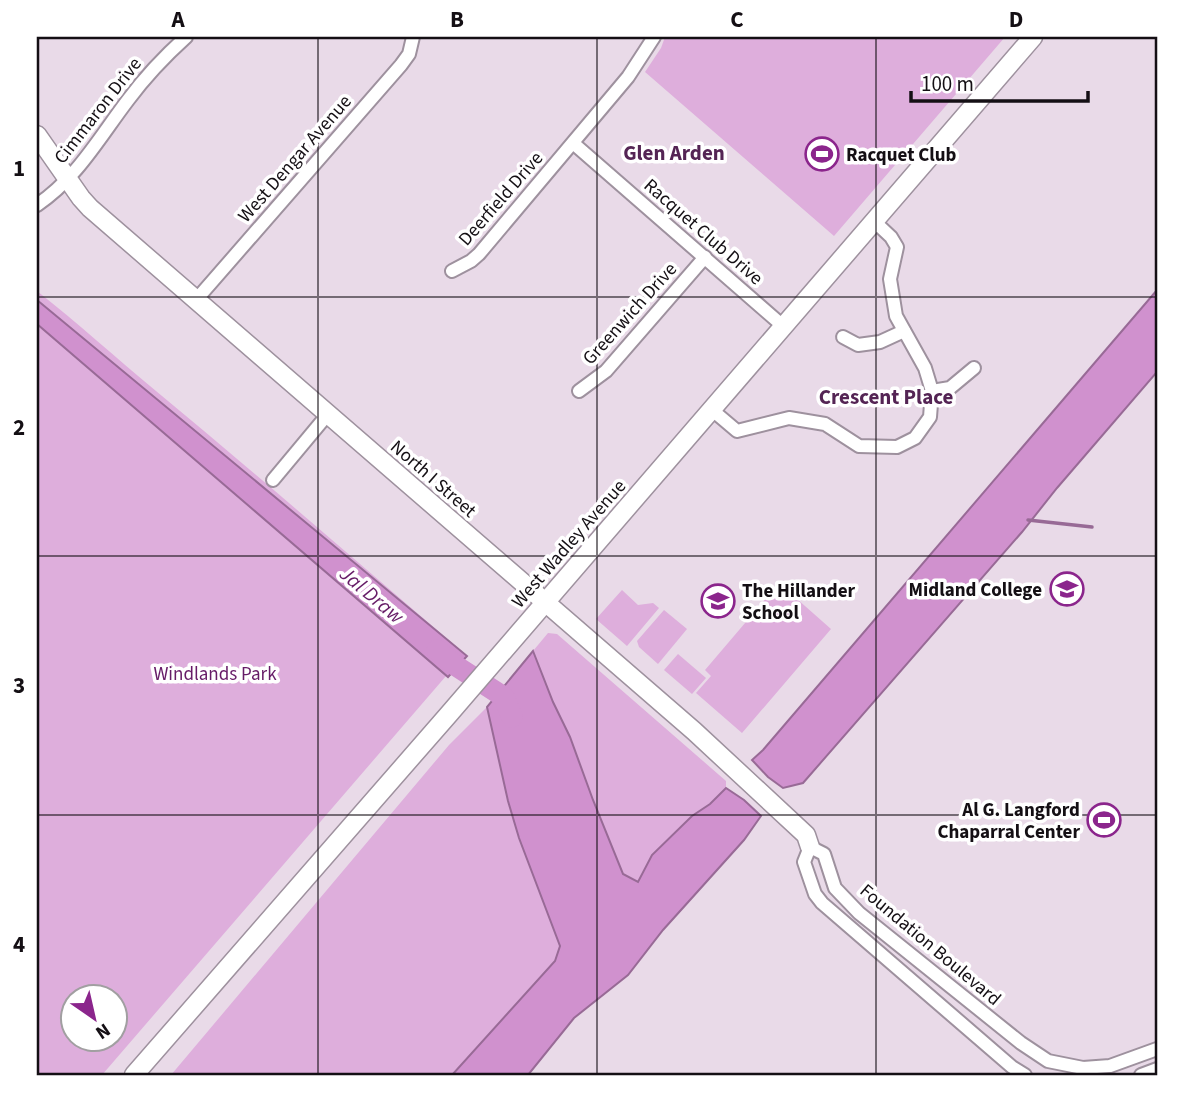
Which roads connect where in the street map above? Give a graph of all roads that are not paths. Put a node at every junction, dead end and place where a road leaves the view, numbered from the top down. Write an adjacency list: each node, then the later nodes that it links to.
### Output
1 (186, 37): 7 (street, Cimmaron Drive)
2 (413, 37): 12 (street, West Dengar Avenue)
3 (654, 37): 6 (street)
4 (1033, 37): 9 (main road, West Wadley Avenue)
5 (37, 135): 7 (main road, North I Street)
6 (573, 143): 10 (street, Racquet Club Drive); 11 (street, Deerfield Drive)
7 (68, 180): 8 (street, Cimmaron Drive); 12 (main road, North I Street)
8 (37, 205)
9 (874, 221): 13 (main road, West Wadley Avenue); 14 (street)
10 (705, 257): 13 (street, Racquet Club Drive); 17 (street, Greenwich Drive)
11 (452, 271)
12 (196, 300): 20 (main road, North I Street)
13 (783, 326): 19 (main road, West Wadley Avenue)
14 (904, 331): 15 (street); 18 (street)
15 (843, 337)
16 (974, 368): 18 (street)
17 (579, 391)
18 (932, 391): 19 (street)
19 (711, 409): 22 (main road, West Wadley Avenue)
20 (328, 414): 21 (street); 22 (main road, North I Street)
21 (273, 480)
22 (545, 602): 23 (main road, North I Street); 28 (main road, West Wadley Avenue)
23 (810, 847): 24 (street, Foundation Boulevard); 25 (street, Foundation Boulevard)
24 (954, 989): 25 (street); 26 (street, Foundation Boulevard)
25 (939, 1004): 29 (street, Foundation Boulevard)
26 (1157, 1049)
27 (1157, 1069): 30 (street)
28 (134, 1075)
29 (1025, 1075)
30 (1141, 1075)

